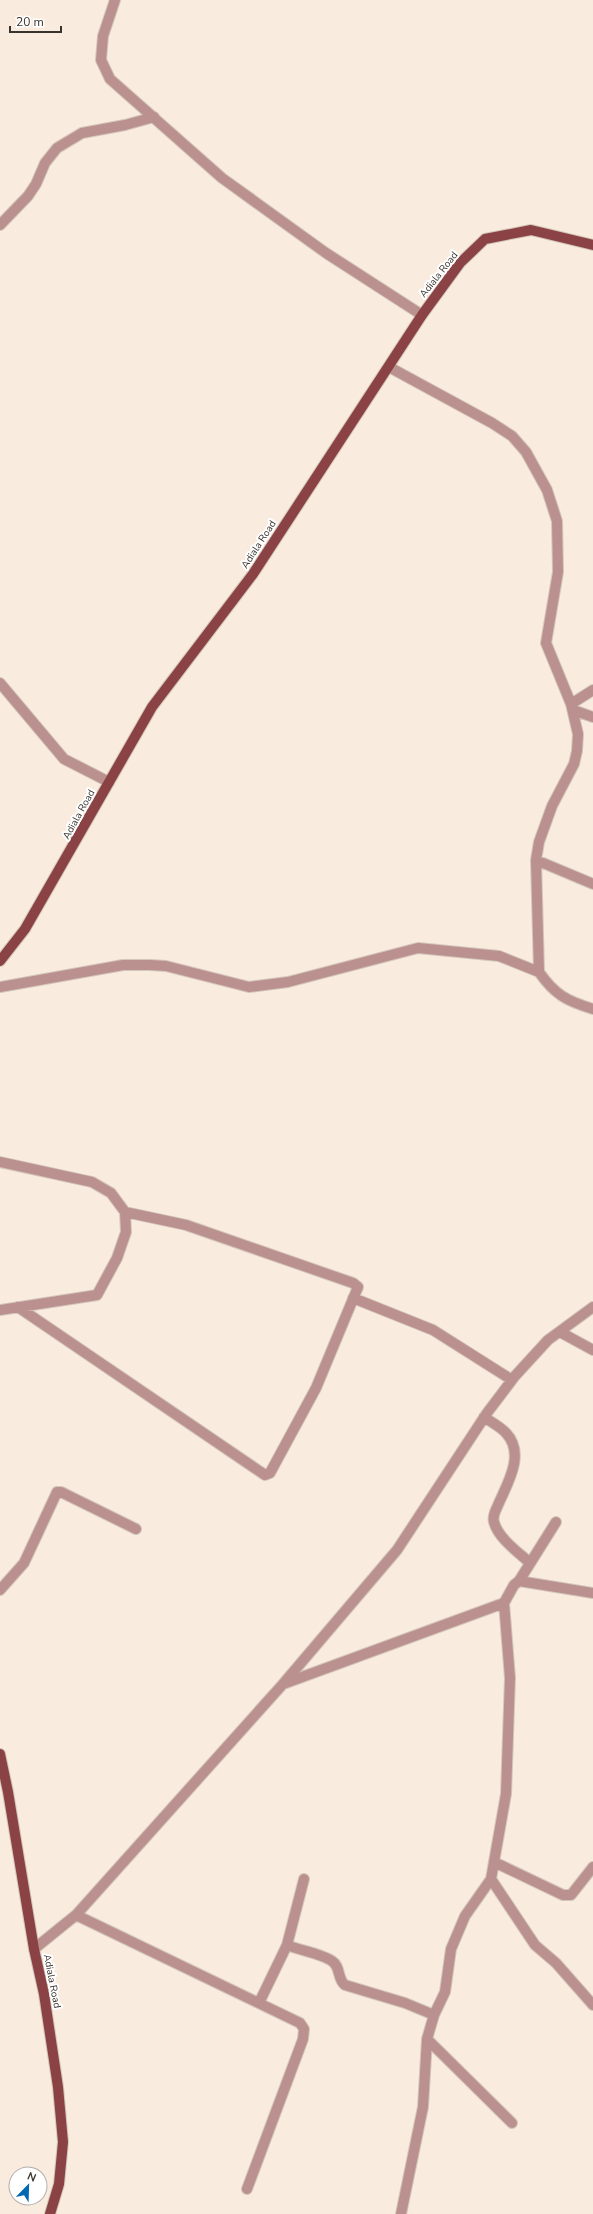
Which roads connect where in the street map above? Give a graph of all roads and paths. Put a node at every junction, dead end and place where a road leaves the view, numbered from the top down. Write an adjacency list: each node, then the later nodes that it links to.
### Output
1 (115, 0): 2 (street)
2 (154, 117): 3 (street); 5 (street)
3 (0, 226)
4 (593, 245): 5 (main road, Adiala Road)
5 (422, 315): 6 (main road, Adiala Road)
6 (388, 367): 9 (street); 11 (main road, Adiala Road)
7 (0, 683): 11 (street)
8 (593, 690): 9 (street)
9 (572, 707): 10 (street); 12 (street)
10 (593, 717)
11 (109, 782): 14 (main road, Adiala Road)
12 (536, 860): 13 (street); 15 (street)
13 (593, 884)
14 (0, 961)
15 (539, 972): 16 (street); 17 (street)
16 (0, 987)
17 (593, 1009)
18 (0, 1162): 19 (street)
19 (125, 1212): 20 (street); 21 (street)
20 (353, 1298): 21 (street); 26 (street)
21 (18, 1307): 23 (street)
22 (593, 1307): 24 (street)
23 (0, 1310)
24 (560, 1332): 25 (street); 26 (street)
25 (593, 1350)
26 (512, 1380): 27 (street)
27 (484, 1417): 30 (street); 35 (street)
28 (556, 1522): 30 (street)
29 (136, 1529): 32 (street)
30 (530, 1563): 31 (street)
31 (519, 1581): 33 (street); 34 (street)
32 (0, 1590)
33 (593, 1593)
34 (504, 1603): 35 (street); 37 (street)
35 (283, 1684): 41 (street)
36 (0, 1754): 43 (main road, Adiala Road)
37 (494, 1862): 38 (street); 40 (street)
38 (593, 1867)
39 (304, 1879): 42 (street)
40 (491, 1879): 45 (street); 46 (street)
41 (76, 1915): 43 (street); 44 (street)
42 (287, 1945): 44 (street); 46 (street)
43 (34, 1949): 50 (main road, Adiala Road)
44 (259, 2003): 49 (street)
45 (593, 2005)
46 (434, 2015): 47 (street)
47 (427, 2039): 48 (street); 51 (street)
48 (512, 2123)
49 (247, 2189)
50 (50, 2214)
51 (401, 2214)

